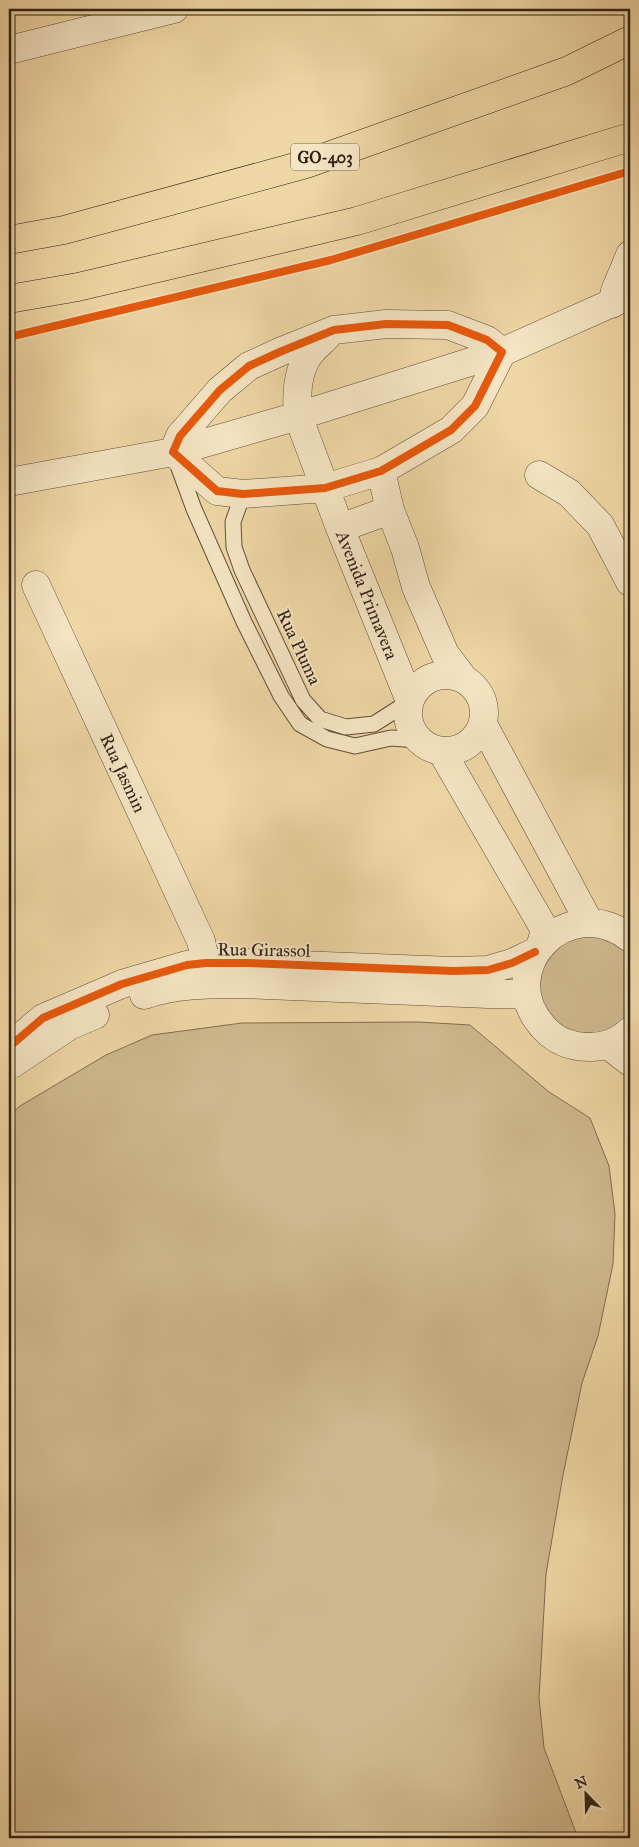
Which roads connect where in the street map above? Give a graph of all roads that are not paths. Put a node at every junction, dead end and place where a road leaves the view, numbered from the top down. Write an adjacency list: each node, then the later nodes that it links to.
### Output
1 (174, 9): 2 (street)
2 (103, 17): 4 (street)
3 (630, 40): 6 (main road, GO-403)
4 (9, 50)
5 (630, 137): 8 (main road)
6 (9, 240)
7 (630, 255): 9 (street)
8 (9, 299)
9 (621, 299): 11 (street)
10 (334, 330): 11 (street); 12 (street); 13 (street)
11 (502, 352): 12 (street); 14 (street)
12 (298, 416): 13 (street); 17 (street, Avenida Primavera)
13 (173, 452): 16 (street); 18 (street); 26 (lane, Rua Pluma)
14 (381, 471): 17 (street); 19 (street)
15 (539, 475): 21 (street)
16 (9, 482)
17 (325, 488): 18 (street); 20 (street, Avenida Primavera)
18 (243, 494): 24 (lane, Rua Pluma)
19 (390, 510): 20 (street); 23 (street)
20 (340, 528): 24 (street, Avenida Primavera)
21 (630, 582)
22 (36, 585): 30 (street, Rua Jasmin)
23 (464, 679): 24 (street); 25 (street)
24 (410, 701): 26 (street, Avenida Primavera)
25 (483, 724): 26 (street); 27 (street)
26 (431, 746): 29 (street, Avenida Primavera)
27 (589, 922): 28 (street, Rua Girassol); 29 (street, Rua Girassol)
28 (630, 938)
29 (538, 948): 30 (street, Rua Girassol); 31 (street)
30 (206, 974): 31 (street, Rua Girassol); 34 (street, Rua Girassol); 36 (street, Rua Girassol)
31 (527, 999): 33 (street)
32 (630, 1031): 33 (street)
33 (608, 1045): 35 (street)
34 (9, 1047)
35 (630, 1062)
36 (9, 1066)

